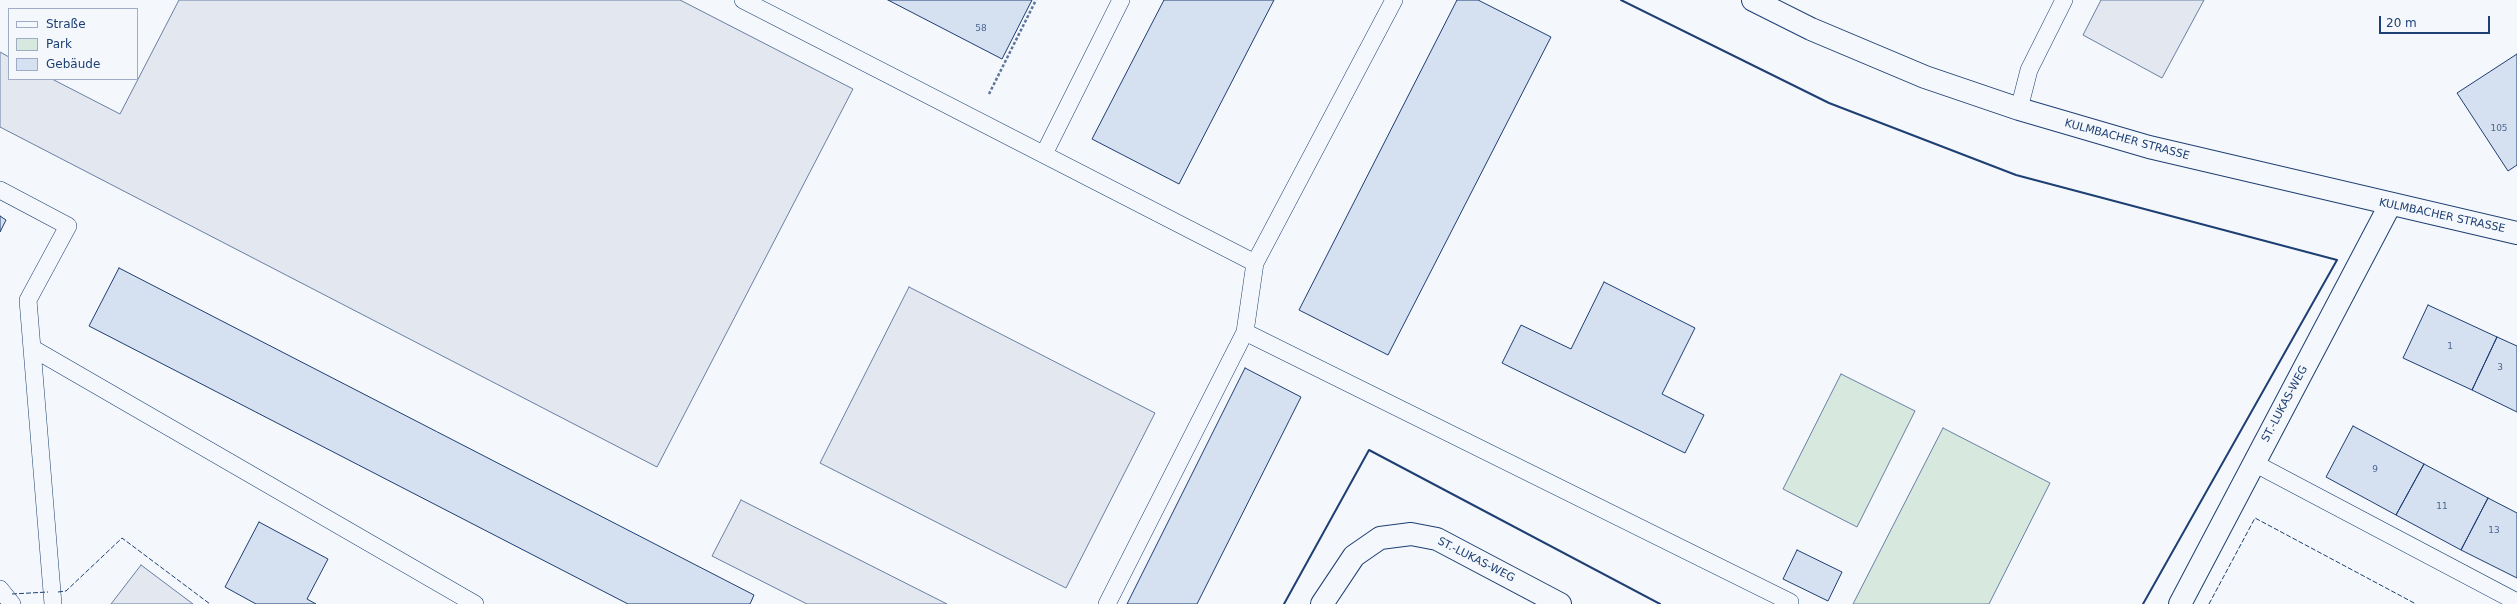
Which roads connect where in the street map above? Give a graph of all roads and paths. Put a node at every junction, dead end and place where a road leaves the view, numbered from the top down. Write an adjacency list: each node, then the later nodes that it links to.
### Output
1 (1036, 0): 8 (path)
2 (1121, 0): 9 (lane)
3 (1394, 0): 13 (lane)
4 (1753, 0): 7 (main road, KULMBACHER STRASSE)
5 (2064, 0): 7 (lane)
6 (752, 2): 8 (lane)
7 (2020, 109): 11 (main road, KULMBACHER STRASSE)
8 (976, 119): 9 (lane)
9 (1044, 154): 13 (lane)
10 (0, 190): 15 (lane)
11 (2390, 205): 12 (main road, KULMBACHER STRASSE); 16 (main road, ST.-LUKAS-WEG)
12 (2517, 233)
13 (1255, 262): 14 (lane)
14 (1245, 332): 18 (lane); 23 (lane)
15 (32, 348): 21 (lane); 22 (lane)
16 (2254, 463): 19 (lane); 26 (main road, ST.-LUKAS-WEG)
17 (0, 589): 20 (lane)
18 (1790, 602)
19 (2517, 602)
20 (12, 604)
21 (53, 604)
22 (475, 604)
23 (1107, 604)
24 (1322, 604): 25 (main road, ST.-LUKAS-WEG)
25 (1560, 604)
26 (2180, 604)

